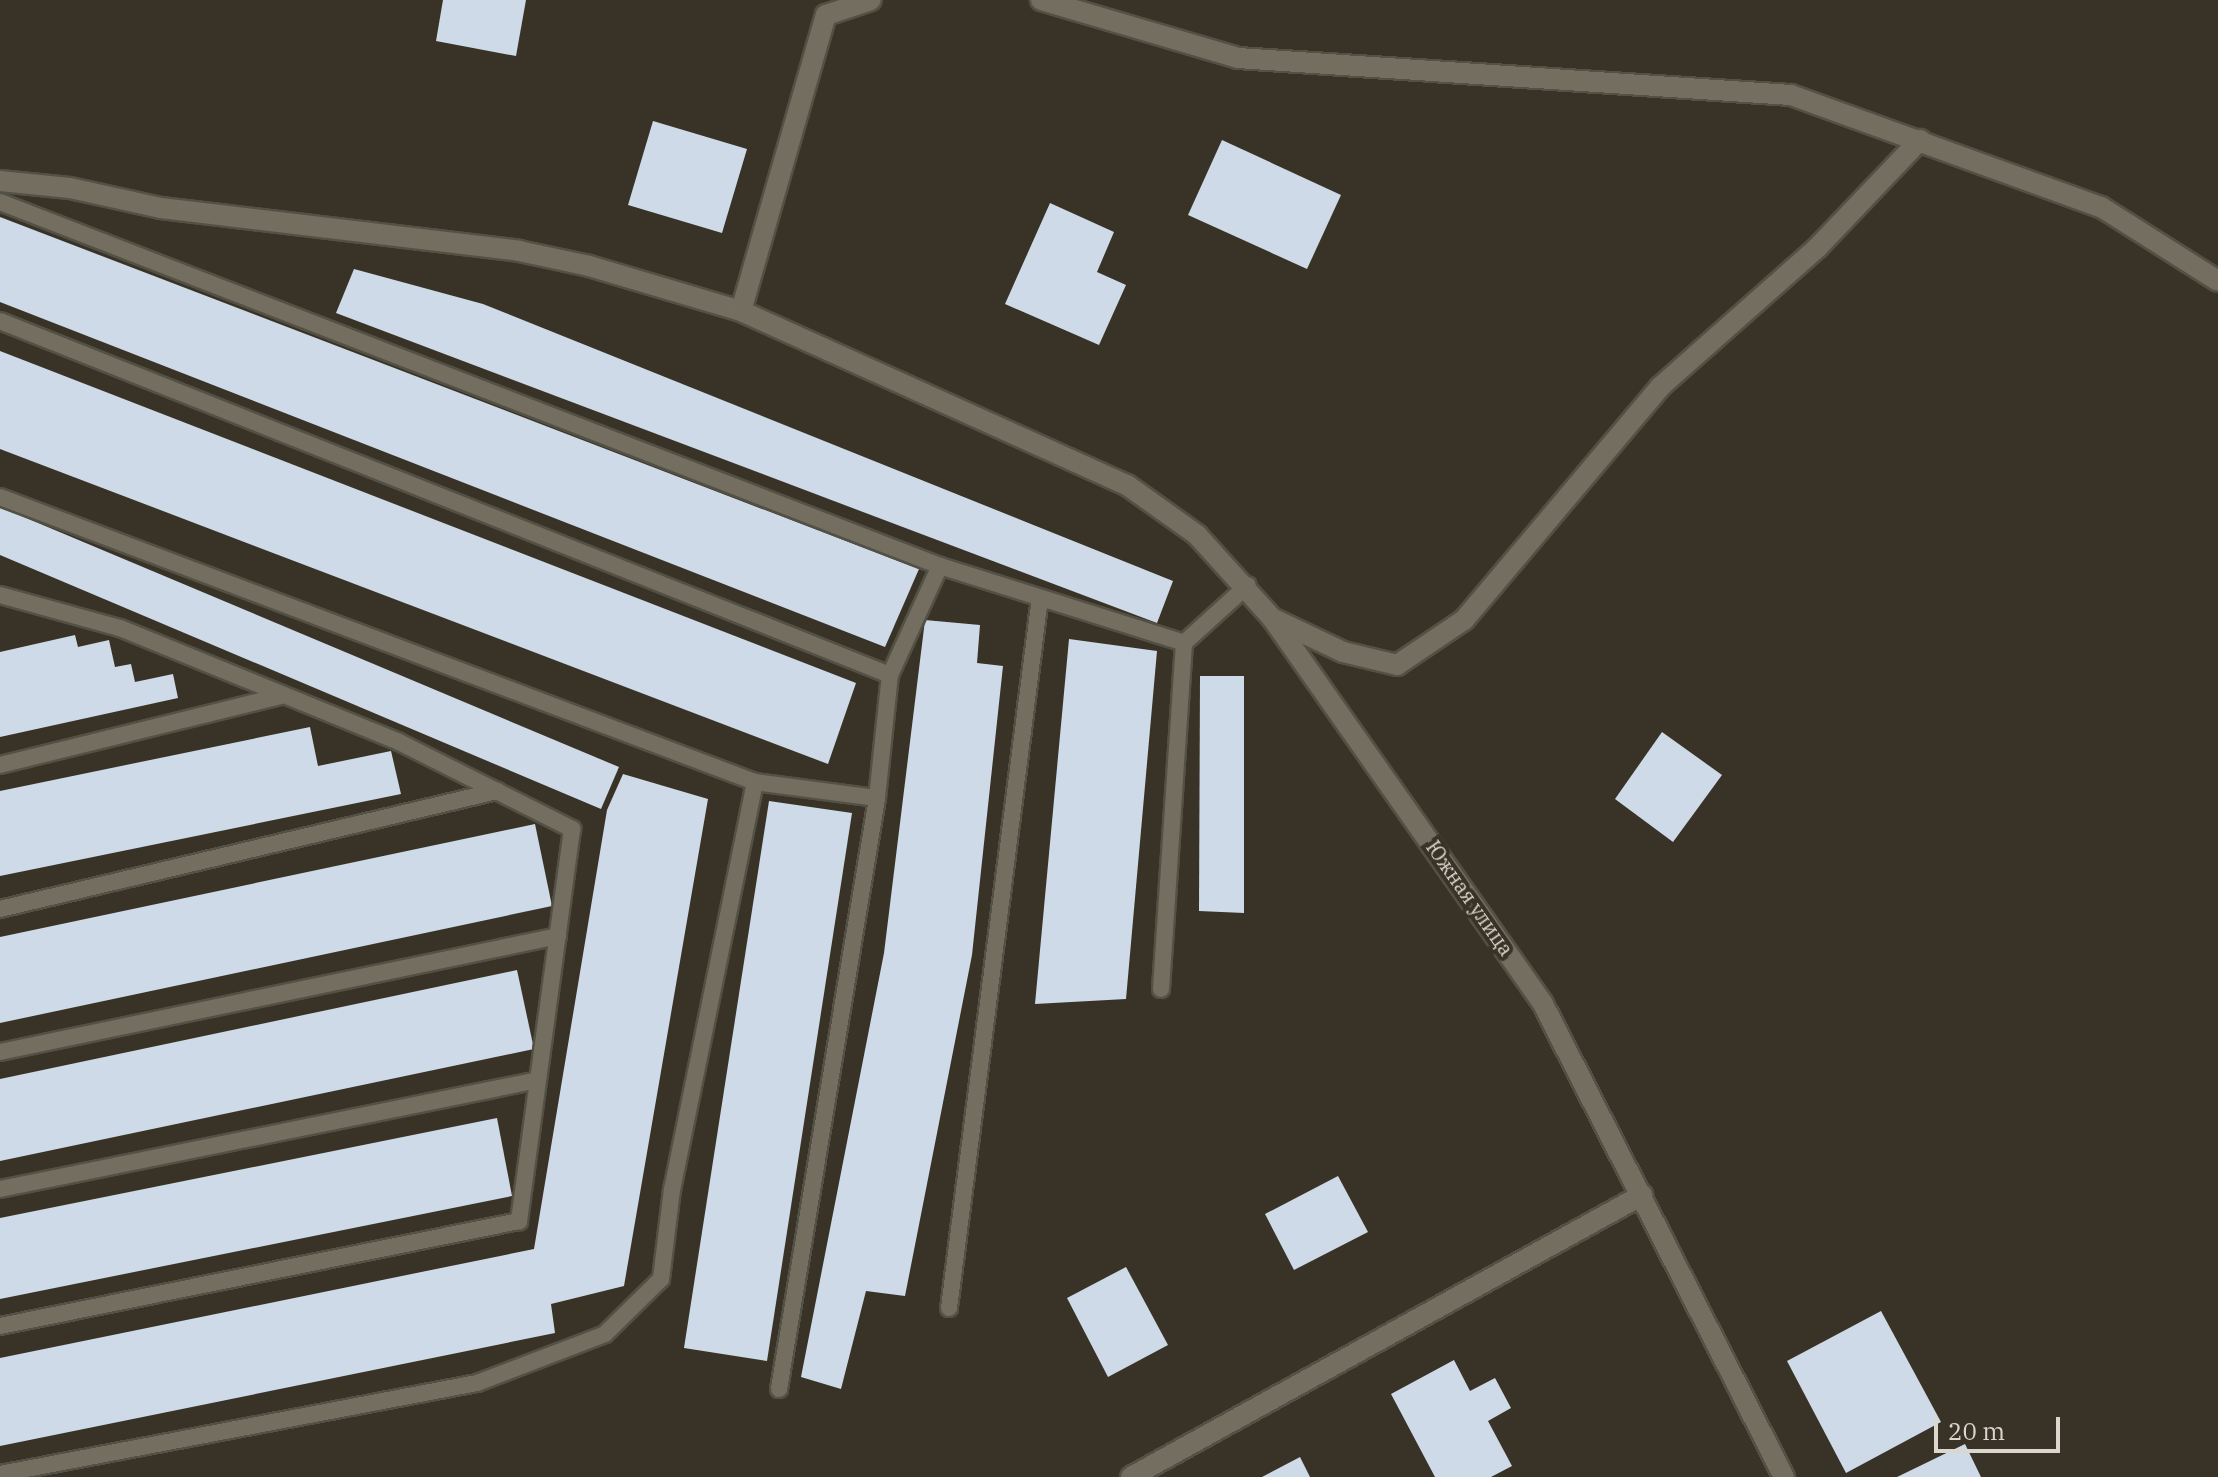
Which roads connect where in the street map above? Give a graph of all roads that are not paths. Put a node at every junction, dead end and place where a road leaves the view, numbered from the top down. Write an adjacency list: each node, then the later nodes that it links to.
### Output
1 (871, 0): 7 (street)
2 (1041, 0): 3 (street)
3 (1920, 140): 6 (street); 14 (street)
4 (0, 181): 7 (street, Южная улица)
5 (0, 202): 10 (lane)
6 (2218, 281)
7 (741, 311): 11 (street, Южная улица)
8 (0, 321): 16 (lane)
9 (0, 497): 19 (lane)
10 (940, 566): 13 (lane); 16 (lane)
11 (1248, 585): 14 (street, Южная улица); 15 (lane)
12 (0, 595): 17 (lane)
13 (1040, 598): 15 (lane); 29 (lane)
14 (1272, 618): 28 (street, Южная улица)
15 (1184, 643): 24 (lane)
16 (890, 675): 21 (lane)
17 (284, 695): 18 (lane); 20 (lane)
18 (0, 765)
19 (755, 782): 21 (lane); 32 (lane)
20 (497, 791): 22 (lane); 23 (lane)
21 (877, 798): 31 (lane)
22 (0, 909)
23 (558, 936): 25 (lane); 26 (lane)
24 (1161, 989)
25 (0, 1052)
26 (538, 1080): 27 (lane); 30 (lane)
27 (0, 1189)
28 (1642, 1195): 33 (street); 34 (street, Южная улица)
29 (949, 1308)
30 (0, 1326)
31 (779, 1389)
32 (0, 1474)
33 (1131, 1477)
34 (1784, 1477)

